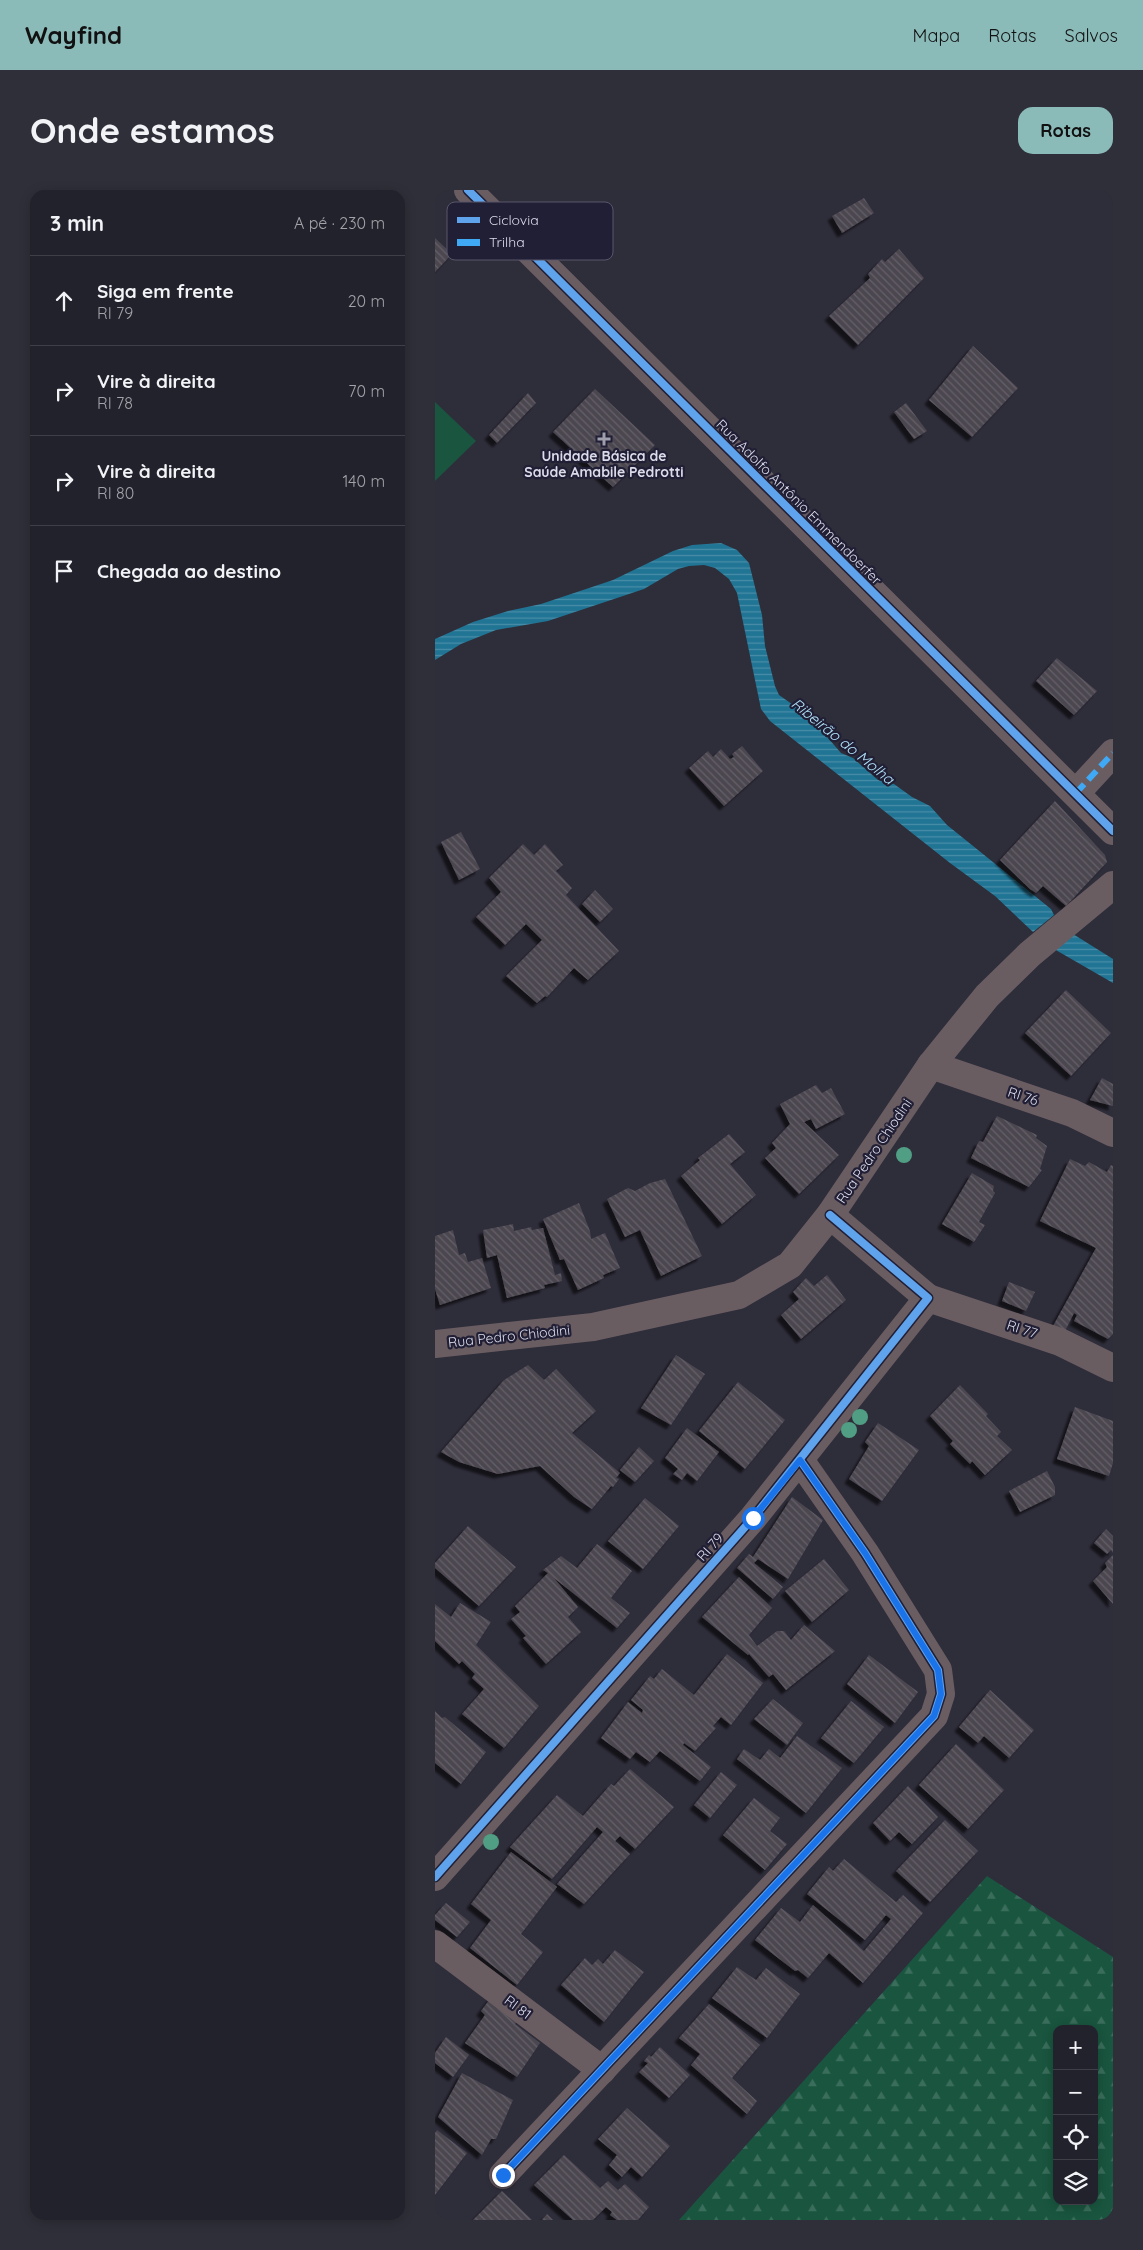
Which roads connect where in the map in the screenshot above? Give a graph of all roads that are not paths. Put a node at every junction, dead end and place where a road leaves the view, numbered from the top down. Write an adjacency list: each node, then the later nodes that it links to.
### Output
1 (468, 190): 2 (street, Rua Adolfo Antônio Emmendoerfer)
2 (480, 202)
3 (539, 260): 5 (street, Rua Adolfo Antônio Emmendoerfer)
4 (1113, 753): 5 (street)
5 (1076, 793): 6 (street, Rua Adolfo Antônio Emmendoerfer)
6 (1113, 831)
7 (1113, 885): 8 (street, Rua Pedro Chiodini)
8 (931, 1066): 9 (street, RI 76); 10 (street, Rua Pedro Chiodini)
9 (1113, 1133)
10 (830, 1215): 11 (street); 12 (street, Rua Pedro Chiodini)
11 (928, 1298): 13 (street, RI 77); 14 (street, RI 79)
12 (435, 1344)
13 (1113, 1368)
14 (800, 1460): 15 (street, RI 79); 17 (street)
15 (435, 1877)
16 (435, 1944): 17 (street, RI 81)
17 (602, 2070): 18 (street)
18 (503, 2175)

